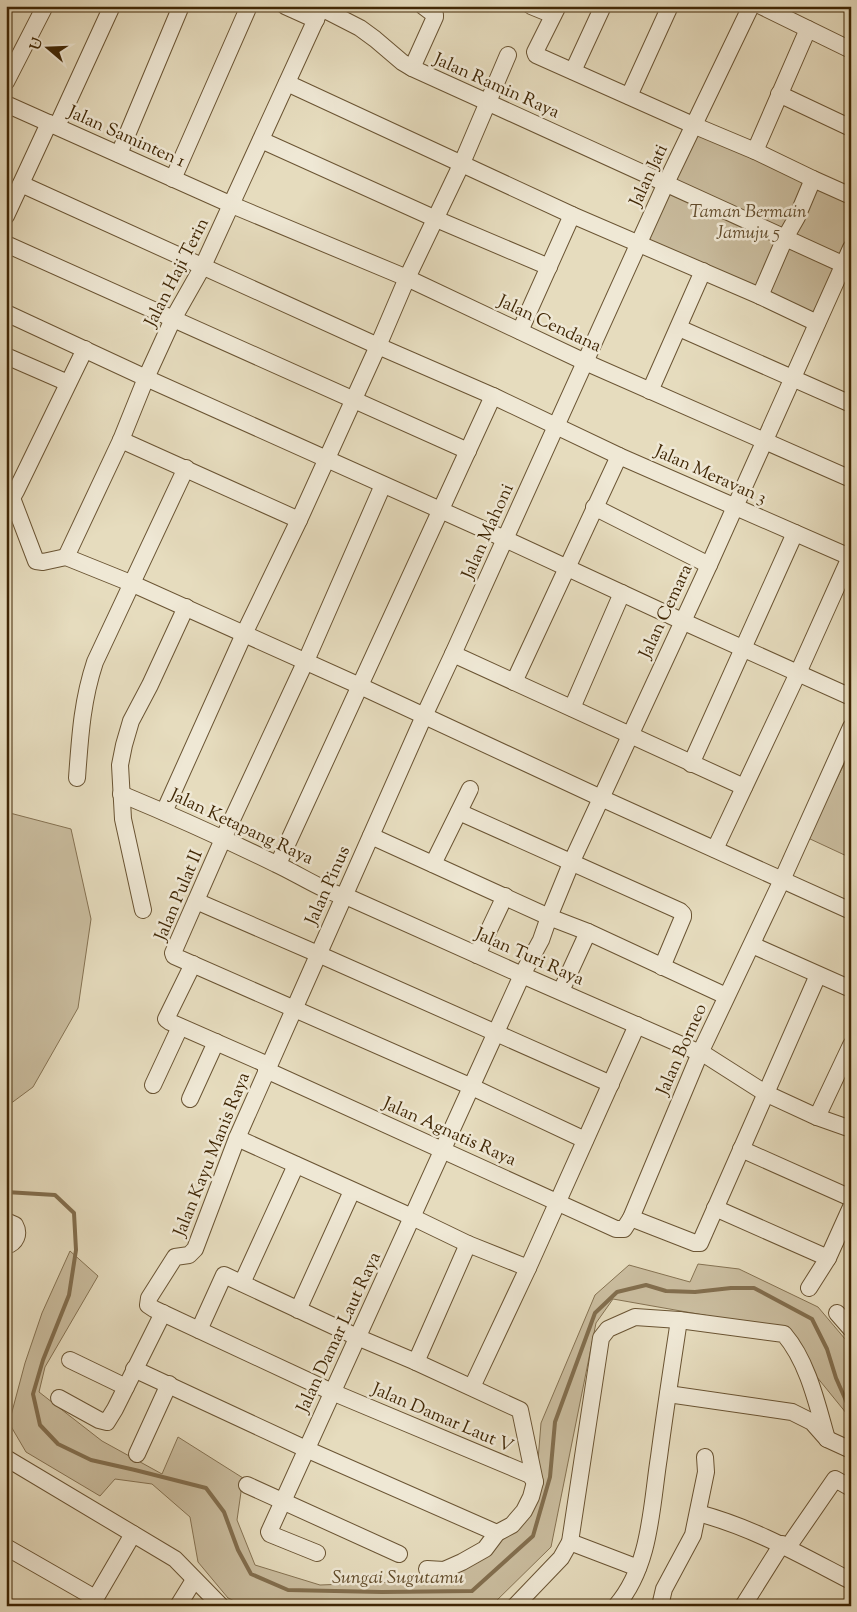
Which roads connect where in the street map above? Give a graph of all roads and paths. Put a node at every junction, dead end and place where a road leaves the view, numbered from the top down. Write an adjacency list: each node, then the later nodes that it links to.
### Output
1 (45, 6): 19 (street)
2 (112, 6): 25 (street)
3 (181, 6): 30 (street)
4 (249, 6): 32 (street)
5 (285, 6): 13 (street, Jalan Ramin Raya)
6 (423, 6): 17 (street)
7 (531, 6): 12 (street)
8 (603, 6): 18 (street)
9 (670, 6): 22 (street)
10 (751, 6): 26 (street, Jalan Jati)
11 (760, 6): 14 (street)
12 (555, 11): 18 (street)
13 (320, 12): 17 (street, Jalan Ramin Raya); 20 (street, Jalan Haji Terin)
14 (808, 29): 15 (street); 21 (street)
15 (851, 50)
16 (508, 55): 23 (street)
17 (412, 68): 23 (street, Jalan Ramin Raya)
18 (573, 71): 22 (street)
19 (6, 82)
20 (287, 83): 28 (street, Jalan Haji Terin); 31 (street)
21 (779, 94): 27 (street); 29 (street)
22 (629, 96): 26 (street)
23 (487, 102): 31 (street); 34 (street, Jalan Ramin Raya)
24 (6, 104): 25 (street, Jalan Saminten 1)
25 (53, 125): 30 (street, Jalan Saminten 1); 35 (street)
26 (693, 125): 29 (street); 34 (street, Jalan Jati)
27 (851, 128)
28 (261, 140): 37 (street, Jalan Haji Terin); 40 (street)
29 (755, 151): 33 (street)
30 (119, 154): 32 (street, Jalan Saminten 1)
31 (462, 163): 38 (street); 40 (street)
32 (173, 179): 37 (street, Jalan Saminten 1)
33 (813, 179): 36 (street); 41 (street)
34 (666, 183): 41 (street, Jalan Ramin Raya); 43 (street, Jalan Jati)
35 (21, 184): 39 (street); 45 (street, Jalan Meravan 3)
36 (851, 196)
37 (232, 205): 45 (street, Jalan Haji Terin); 49 (street, Jalan Cendana)
38 (572, 215): 43 (street); 47 (street)
39 (6, 216)
40 (436, 219): 47 (street); 49 (street)
41 (785, 238): 46 (street, Jalan Ramin Raya); 50 (street)
42 (6, 244): 52 (street)
43 (638, 244): 48 (street); 59 (street, Jalan Jati)
44 (851, 248): 46 (street, Jalan Cemara)
45 (203, 266): 52 (street, Jalan Haji Terin); 56 (street, Jalan Meravan 3)
46 (847, 266): 53 (street, Jalan Cemara)
47 (549, 268): 55 (street)
48 (703, 271): 50 (street); 54 (street)
49 (407, 278): 55 (street, Jalan Cendana); 56 (street)
50 (760, 296): 53 (street)
51 (6, 313): 57 (street)
52 (173, 319): 60 (street, Jalan Haji Terin); 65 (street)
53 (817, 324): 61 (street, Jalan Cemara)
54 (679, 328): 61 (street); 63 (street)
55 (520, 331): 59 (street, Jalan Cendana)
56 (378, 346): 64 (street, Jalan Meravan 3); 65 (street)
57 (85, 349): 60 (street); 62 (street)
58 (6, 356): 62 (street)
59 (585, 362): 63 (street, Jalan Cendana); 67 (street, Jalan Mahoni)
60 (146, 378): 68 (street, Jalan Haji Terin); 72 (street)
61 (792, 379): 66 (street); 69 (street, Jalan Cemara)
62 (68, 383): 76 (street)
63 (650, 391): 69 (street, Jalan Cendana)
64 (493, 396): 67 (street, Jalan Meravan 3); 70 (street)
65 (354, 399): 70 (street); 72 (street)
66 (851, 404)
67 (556, 426): 71 (street, Jalan Meravan 3); 82 (street, Jalan Mahoni)
68 (121, 440): 73 (street); 84 (street, Jalan Haji Terin)
69 (764, 441): 74 (street, Jalan Cendana); 77 (street, Jalan Cemara)
70 (468, 451): 79 (street)
71 (619, 456): 77 (street, Jalan Meravan 3); 78 (street)
72 (326, 459): 75 (street); 80 (street)
73 (186, 468): 80 (street); 87 (street)
74 (851, 479)
75 (383, 485): 79 (street); 94 (street, Jalan Pulat II)
76 (14, 492): 84 (street)
77 (734, 506): 81 (street, Jalan Meravan 3); 85 (street, Jalan Cemara)
78 (594, 507): 85 (street); 86 (street)
79 (441, 510): 82 (street); 97 (street)
80 (299, 520): 91 (street)
81 (795, 533): 83 (street, Jalan Meravan 3); 92 (street)
82 (505, 539): 86 (street); 93 (street, Jalan Mahoni)
83 (850, 556): 95 (street)
84 (56, 559): 87 (street)
85 (709, 564): 90 (street, Jalan Cemara)
86 (566, 568): 88 (street); 96 (street)
87 (133, 584): 89 (street); 104 (street)
88 (622, 593): 90 (street); 99 (street)
89 (186, 607): 91 (street); 107 (street)
90 (682, 621): 92 (street); 102 (street, Jalan Cemara)
91 (244, 634): 94 (street); 109 (street)
92 (742, 648): 95 (street); 103 (street)
93 (454, 654): 96 (street); 100 (street, Jalan Mahoni)
94 (305, 662): 97 (street); 112 (street, Jalan Pulat II)
95 (798, 673): 98 (street); 105 (street)
96 (514, 682): 99 (street)
97 (360, 686): 100 (street); 115 (street)
98 (851, 697)
99 (572, 708): 102 (street)
100 (424, 716): 108 (street); 111 (street, Jalan Pinus)
101 (851, 727): 117 (street, Jalan Borneo)
102 (630, 736): 103 (street); 108 (street, Jalan Cemara)
103 (691, 764): 105 (street)
104 (77, 778)
105 (744, 787): 113 (street)
106 (470, 788): 110 (street)
107 (121, 794): 109 (street, Jalan Ketapang Raya); 121 (street)
108 (600, 798): 113 (street); 114 (street, Jalan Cemara)
109 (164, 812): 112 (street, Jalan Ketapang Raya)
110 (459, 812): 114 (street); 116 (street)
111 (371, 836): 116 (street); 118 (street, Jalan Pinus)
112 (223, 839): 115 (street, Jalan Ketapang Raya); 120 (street, Jalan Pulat II)
113 (715, 849): 117 (street)
114 (572, 862): 123 (street, Jalan Cemara); 129 (street)
115 (278, 864): 118 (street, Jalan Ketapang Raya)
116 (433, 864): 119 (street)
117 (782, 880): 122 (street); 125 (street, Jalan Borneo)
118 (344, 896): 126 (street, Jalan Pinus); 127 (street, Jalan Turi Raya)
119 (505, 896): 123 (street); 127 (street)
120 (196, 902): 126 (street); 128 (street, Jalan Pulat II)
121 (143, 910)
122 (851, 911)
123 (548, 917): 124 (street); 130 (street, Jalan Cemara)
124 (588, 932): 129 (street); 133 (street)
125 (752, 945): 131 (street); 134 (street, Jalan Borneo)
126 (318, 954): 135 (street, Jalan Pinus); 138 (street)
127 (477, 955): 130 (street, Jalan Turi Raya)
128 (193, 964): 135 (street, Jalan Pulat II); 137 (street)
129 (662, 967): 134 (street)
130 (522, 975): 133 (street, Jalan Turi Raya); 138 (street, Jalan Damar Laut Raya)
131 (818, 975): 132 (street); 146 (street)
132 (851, 989)
133 (561, 991): 136 (street, Jalan Turi Raya)
134 (726, 996): 141 (street, Jalan Borneo)
135 (294, 1008): 142 (street, Jalan Pinus); 145 (street, Jalan Pulat II)
136 (637, 1025): 141 (street, Jalan Turi Raya); 143 (street)
137 (180, 1027): 139 (street, Jalan Agnatis Raya); 144 (street)
138 (496, 1032): 143 (street); 145 (street, Jalan Damar Laut Raya)
139 (216, 1042): 142 (street, Jalan Agnatis Raya); 147 (street)
140 (851, 1045): 148 (street)
141 (700, 1053): 146 (street, Jalan Turi Raya); 161 (street, Jalan Borneo)
142 (267, 1068): 150 (street, Jalan Kayu Manis Raya); 153 (street, Jalan Agnatis Raya)
143 (611, 1084): 151 (street)
144 (153, 1085)
145 (472, 1086): 151 (street, Jalan Pulat II); 153 (street, Jalan Damar Laut Raya)
146 (765, 1093): 148 (street, Jalan Turi Raya); 152 (street)
147 (190, 1099)
148 (817, 1116): 149 (street, Jalan Turi Raya)
149 (851, 1129)
150 (237, 1138): 154 (street); 170 (street, Jalan Kayu Manis Raya)
151 (585, 1140): 157 (street)
152 (741, 1148): 156 (street); 159 (street)
153 (444, 1150): 157 (street, Jalan Agnatis Raya); 160 (street, Jalan Damar Laut Raya)
154 (296, 1165): 155 (street); 167 (street)
155 (352, 1191): 160 (street); 169 (street)
156 (851, 1198)
157 (557, 1201): 161 (street, Jalan Agnatis Raya); 166 (street)
158 (851, 1207): 165 (street)
159 (715, 1208): 161 (street); 165 (street)
160 (412, 1217): 163 (street); 175 (street, Jalan Damar Laut Raya)
161 (631, 1218)
162 (6, 1221): 164 (street)
163 (468, 1244): 166 (street); 177 (street)
164 (6, 1246)
165 (828, 1258): 168 (street)
166 (528, 1268): 182 (street)
167 (242, 1283): 169 (street); 174 (street)
168 (809, 1288)
169 (298, 1310): 175 (street)
170 (163, 1313): 174 (street, Jalan Damar Laut V); 178 (street)
171 (837, 1313): 173 (street)
172 (679, 1320): 179 (street); 184 (street); 200 (street)
173 (851, 1329)
174 (199, 1330): 183 (street, Jalan Damar Laut V)
175 (357, 1337): 177 (street); 183 (street, Jalan Damar Laut Raya)
176 (70, 1360): 181 (street)
177 (416, 1362): 182 (street)
178 (134, 1369): 180 (street); 181 (street)
179 (810, 1380): 186 (street); 187 (street)
180 (169, 1384): 188 (street); 190 (street)
181 (126, 1387): 185 (street)
182 (472, 1387): 193 (street)
183 (332, 1392): 188 (street, Jalan Damar Laut Raya); 193 (street, Jalan Damar Laut V)
184 (668, 1394): 186 (street); 205 (street)
185 (59, 1398)
186 (800, 1416): 187 (street)
187 (827, 1439): 189 (street)
188 (306, 1449): 196 (street, Jalan Damar Laut Raya); 198 (street)
189 (851, 1450)
190 (137, 1454)
191 (7, 1457): 199 (street)
192 (705, 1457): 197 (street)
193 (535, 1482): 198 (street)
194 (248, 1485): 196 (street)
195 (851, 1488): 201 (street)
196 (283, 1501): 203 (street, Jalan Damar Laut Raya); 204 (street)
197 (698, 1513): 201 (street); 214 (street)
198 (497, 1533): 206 (street)
199 (133, 1534): 207 (street); 209 (street)
200 (570, 1542): 205 (street); 212 (street)
201 (785, 1546): 208 (street); 215 (street)
202 (6, 1547): 209 (street)
203 (317, 1553)
204 (398, 1554)
205 (638, 1568): 213 (street)
206 (427, 1569)
207 (194, 1580): 210 (street); 211 (street)
208 (851, 1581)
209 (93, 1602)
210 (179, 1606)
211 (221, 1606)
212 (515, 1606)
213 (616, 1606)
214 (660, 1606)
215 (743, 1606)

